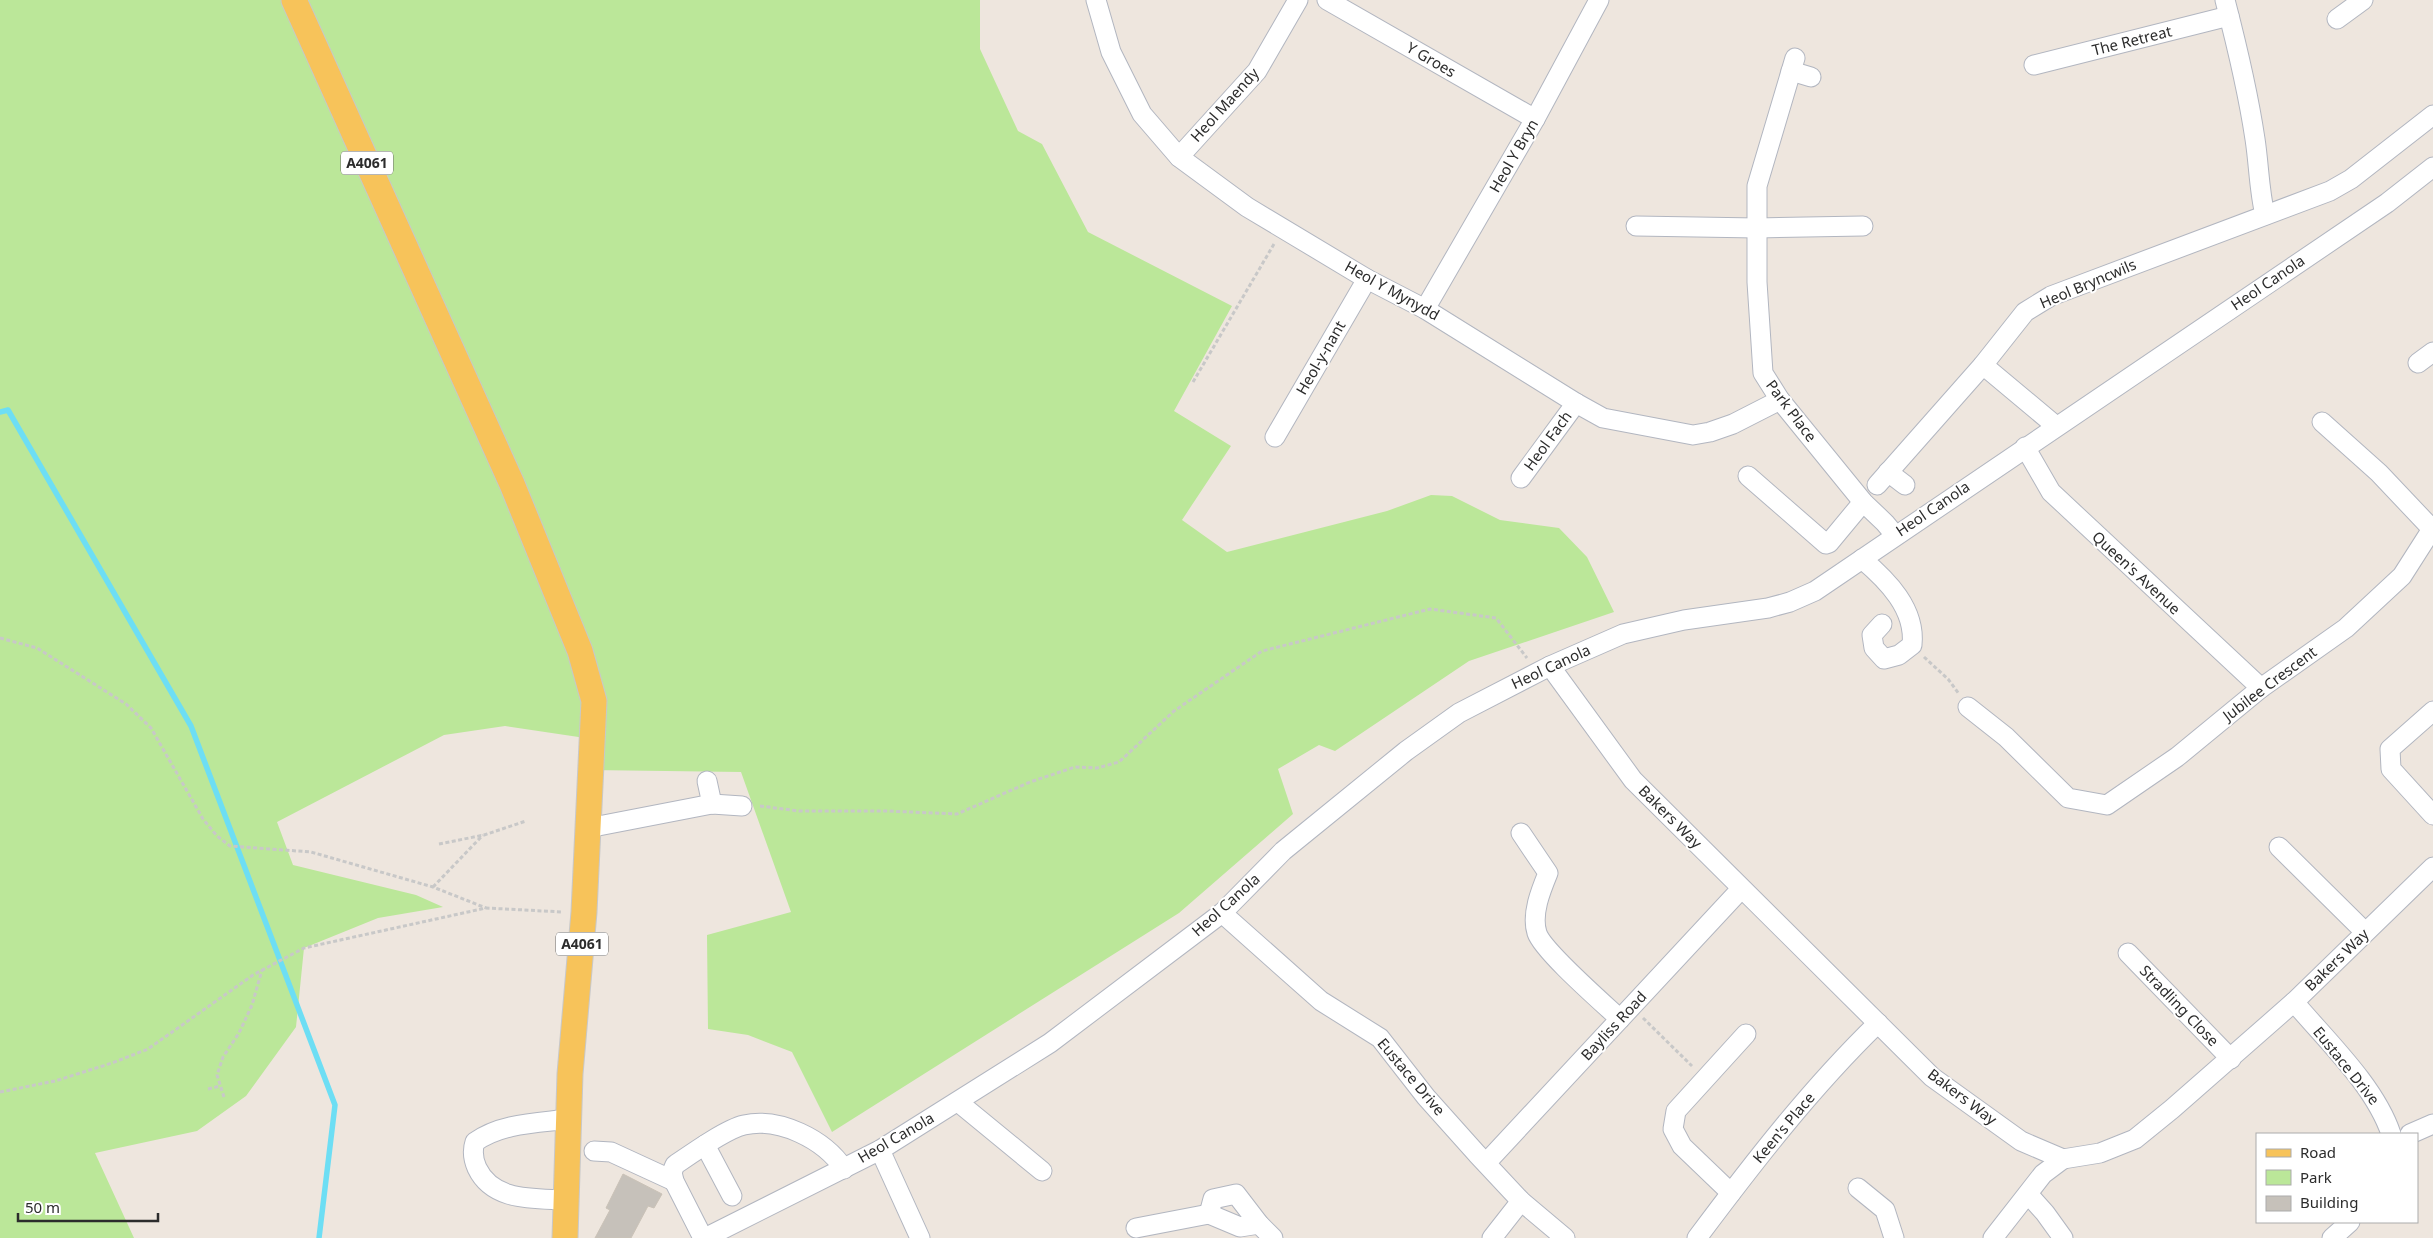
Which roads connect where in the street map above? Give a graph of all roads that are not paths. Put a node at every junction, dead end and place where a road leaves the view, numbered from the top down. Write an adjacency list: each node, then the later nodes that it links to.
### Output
1 (294, 0): 45 (main road, A4061)
2 (1096, 0): 13 (street, Heol Y Mynydd)
3 (1298, 0): 13 (street, Heol Maendy)
4 (1327, 0): 12 (street, Y Groes)
5 (1599, 0): 12 (street, Heol Y Bryn)
6 (2363, 0): 8 (street)
7 (2227, 8): 9 (street, The Retreat); 15 (street)
8 (2337, 19)
9 (2034, 65)
10 (1811, 77): 18 (street, Park Place)
11 (2433, 114): 15 (street, Heol Bryncwils)
12 (1535, 119): 20 (street, Heol Y Bryn)
13 (1179, 157): 19 (street, Heol Y Mynydd)
14 (2433, 168): 27 (street, Heol Canola)
15 (2265, 215): 23 (street, Heol Bryncwils)
16 (1636, 226): 18 (street)
17 (1863, 226): 18 (street)
18 (1757, 228): 24 (street, Park Place)
19 (1367, 279): 20 (street, Heol Y Mynydd); 28 (street, Heol-y-nant)
20 (1425, 309): 25 (street, Heol Y Mynydd)
21 (2433, 352): 22 (street)
22 (2418, 363)
23 (1983, 364): 27 (street); 32 (street, Heol Bryncwils)
24 (1780, 400): 25 (street, Heol Y Mynydd); 33 (street, Park Place)
25 (1576, 403): 31 (street, Heol Fach)
26 (2322, 422): 38 (street, Jubilee Crescent)
27 (2056, 426): 29 (street, Heol Canola)
28 (1275, 437)
29 (2025, 447): 34 (street, Heol Canola); 38 (street, Queen's Avenue)
30 (1748, 476): 33 (street)
31 (1521, 478)
32 (1904, 485)
33 (1863, 502): 34 (street, Park Place)
34 (1895, 535): 35 (street, Heol Canola)
35 (1862, 559): 36 (street); 37 (street, Heol Canola)
36 (1882, 624)
37 (1544, 669): 49 (street, Bakers Way); 50 (street, Heol Canola)
38 (2261, 688): 39 (street, Jubilee Crescent)
39 (1968, 707)
40 (2433, 711): 44 (street)
41 (707, 781): 42 (street)
42 (712, 804): 43 (street); 45 (street)
43 (742, 806)
44 (2433, 815)
45 (588, 828): 59 (main road, A4061)
46 (1521, 833): 54 (street)
47 (2279, 847): 51 (street)
48 (2433, 868): 51 (street, Bakers Way)
49 (1741, 889): 54 (street, Bayliss Road); 55 (street, Bakers Way)
50 (1222, 913): 58 (street, Heol Canola); 67 (street, Eustace Drive)
51 (2365, 932): 53 (street, Bakers Way)
52 (2128, 953): 57 (street, Stradling Close)
53 (2294, 1002): 57 (street, Bakers Way); 61 (street, Eustace Drive)
54 (1626, 1013): 67 (street, Bayliss Road)
55 (1878, 1023): 66 (street, Bakers Way); 72 (street, Keen's Place)
56 (1746, 1034): 72 (street)
57 (2231, 1058): 66 (street, Bakers Way)
58 (958, 1102): 64 (street, Heol Canola); 69 (street)
59 (569, 1119): 75 (main road, A4061); 75 (street)
60 (2433, 1124): 62 (street)
61 (2391, 1133)
62 (2412, 1133)
63 (705, 1146): 68 (street); 70 (street); 74 (street)
64 (880, 1150): 68 (street, Heol Canola); 83 (street)
65 (594, 1151): 70 (street)
66 (2063, 1159): 73 (street)
67 (1486, 1163): 76 (street, Eustace Drive)
68 (844, 1169): 82 (street, Heol Canola)
69 (1042, 1171)
70 (674, 1181): 82 (street)
71 (1858, 1188): 88 (street)
72 (1731, 1193): 87 (street, Keen's Place)
73 (2028, 1194): 89 (street); 90 (street)
74 (732, 1196)
75 (566, 1200): 81 (main road, A4061)
76 (1521, 1201): 85 (street); 86 (street, Eustace Drive)
77 (1209, 1214): 79 (street); 79 (street); 80 (street)
78 (2349, 1223): 91 (street)
79 (1259, 1224): 84 (street)
80 (1136, 1228)
81 (565, 1238)
82 (704, 1238)
83 (920, 1238)
84 (1273, 1238)
85 (1492, 1238)
86 (1565, 1238)
87 (1697, 1238)
88 (1894, 1238)
89 (1993, 1238)
90 (2063, 1238)
91 (2332, 1238)

